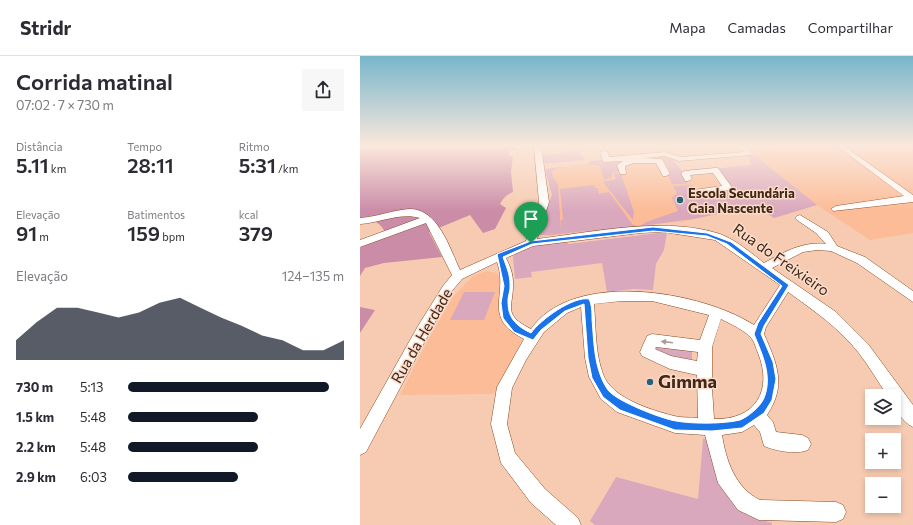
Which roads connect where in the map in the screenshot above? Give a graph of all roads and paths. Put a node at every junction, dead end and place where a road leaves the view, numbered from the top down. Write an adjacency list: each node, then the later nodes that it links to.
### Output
1 (540, 168): 14 (street)
2 (622, 168): 5 (street)
3 (663, 168): 6 (street)
4 (870, 168): 9 (street)
5 (623, 172)
6 (666, 174)
7 (688, 179): 8 (street)
8 (697, 192)
9 (912, 198): 10 (street)
10 (836, 209)
11 (800, 218): 16 (street)
12 (428, 219): 13 (street); 15 (street); 19 (street)
13 (360, 221)
14 (531, 243): 17 (street, Rua da Herdade); 18 (street, Rua do Freixieiro)
15 (360, 244)
16 (832, 247): 18 (street); 21 (street)
17 (500, 256): 19 (street, Rua da Herdade); 25 (street)
18 (763, 268): 20 (street, Rua do Freixieiro)
19 (458, 276): 32 (street, Rua da Herdade)
20 (786, 285): 24 (street); 29 (street, Rua do Freixieiro)
21 (913, 297)
22 (587, 300): 23 (street); 25 (street); 30 (street)
23 (716, 312): 24 (street); 26 (street)
24 (757, 334): 28 (street)
25 (533, 337): 34 (street)
26 (705, 347): 27 (street); 27 (street, one-way to 27)
27 (705, 370): 30 (street)
28 (756, 414): 30 (street); 31 (street)
29 (913, 419)
30 (710, 427): 33 (street)
31 (802, 444)
32 (360, 446)
33 (836, 512)
34 (571, 525)

